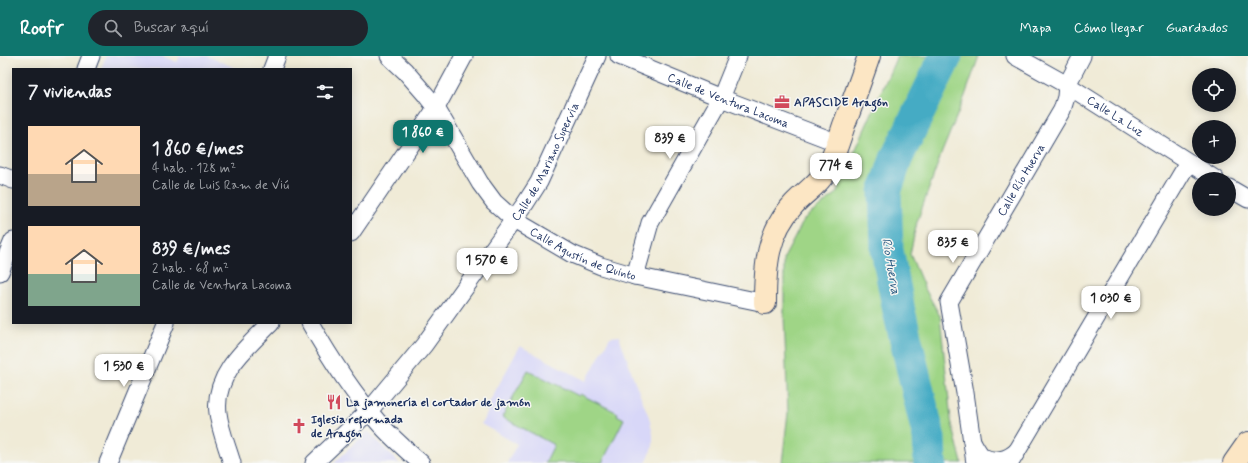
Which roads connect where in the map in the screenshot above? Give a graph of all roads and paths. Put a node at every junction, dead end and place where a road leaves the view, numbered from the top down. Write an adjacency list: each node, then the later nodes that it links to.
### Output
1 (91, 56): 11 (street)
2 (277, 56): 12 (street)
3 (389, 56): 15 (street, Calle Agustín de Quinto)
4 (464, 56): 15 (street)
5 (596, 56): 23 (street, Calle de Mariano Supervía)
6 (619, 56): 14 (street, Calle de Ventura Lacoma)
7 (738, 56): 14 (street)
8 (869, 56): 16 (street)
9 (1015, 56): 13 (street, Calle La Luz)
10 (1082, 56): 13 (street, Calle Río Huerva)
11 (86, 68)
12 (272, 68)
13 (1067, 85): 17 (street, Calle La Luz); 33 (street, Calle Río Huerva)
14 (721, 98): 16 (street, Calle de Ventura Lacoma); 27 (street)
15 (436, 108): 23 (street, Calle Agustín de Quinto); 24 (street)
16 (838, 143): 28 (street)
17 (1188, 163): 18 (street, Calle La Luz); 35 (street)
18 (1203, 172)
19 (0, 175): 20 (street)
20 (12, 180)
21 (1236, 192): 22 (street)
22 (1248, 199)
23 (514, 220): 27 (street, Calle Agustín de Quinto); 32 (street, Calle de Mariano Supervía)
24 (352, 232)
25 (12, 243): 26 (street)
26 (0, 272)
27 (635, 276): 28 (street, Calle Agustín de Quinto)
28 (764, 304)
29 (166, 324): 36 (street)
30 (270, 324): 37 (street)
31 (311, 324): 32 (street)
32 (369, 411): 38 (street, Calle de Mariano Supervía); 39 (street)
33 (972, 441): 35 (street, Calle Río Huerva); 40 (street, Calle Río Huerva)
34 (1248, 443): 41 (street)
35 (1014, 456)
36 (108, 463)
37 (232, 463)
38 (314, 463)
39 (421, 463)
40 (975, 463)
41 (1234, 463)

